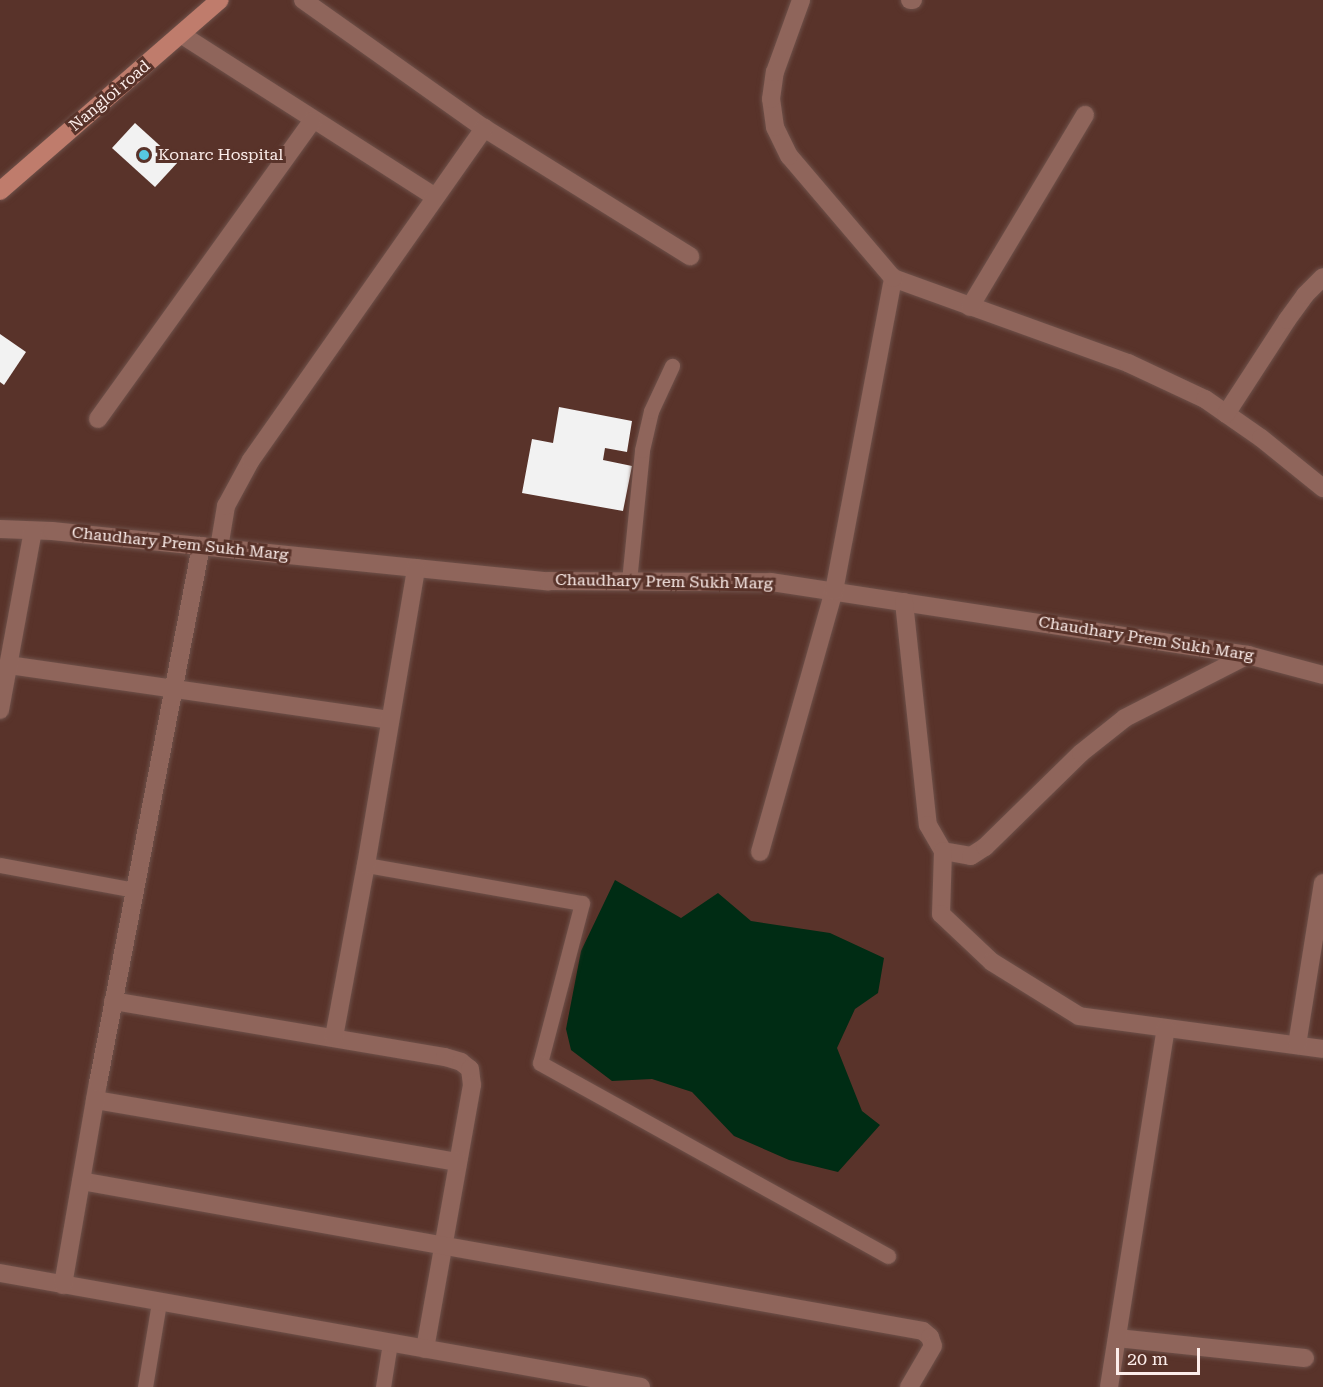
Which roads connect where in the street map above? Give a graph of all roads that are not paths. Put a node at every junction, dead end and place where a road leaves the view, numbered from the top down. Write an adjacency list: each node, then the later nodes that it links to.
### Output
1 (220, 0): 4 (main road, Nangloi road)
2 (303, 0): 7 (street)
3 (801, 0): 12 (street)
4 (182, 35): 6 (street); 8 (main road, Nangloi road)
5 (1085, 115): 13 (street)
6 (312, 121): 9 (street); 16 (street)
7 (484, 128): 9 (street); 10 (street)
8 (0, 191)
9 (435, 197): 20 (street)
10 (690, 256)
11 (1323, 277): 15 (street)
12 (893, 278): 13 (street); 23 (street)
13 (970, 307): 15 (street)
14 (672, 366): 22 (lane)
15 (1226, 414): 17 (street)
16 (98, 419)
17 (1323, 488)
18 (0, 529): 19 (street, Chaudhary Prem Sukh Marg)
19 (33, 531): 20 (street, Chaudhary Prem Sukh Marg); 26 (street)
20 (210, 547): 21 (street, Chaudhary Prem Sukh Marg); 28 (street)
21 (416, 568): 22 (street, Chaudhary Prem Sukh Marg); 30 (street)
22 (628, 581): 23 (street, Chaudhary Prem Sukh Marg)
23 (834, 591): 24 (street, Chaudhary Prem Sukh Marg); 32 (street)
24 (904, 602): 25 (street, Chaudhary Prem Sukh Marg); 31 (street)
25 (1248, 655): 27 (street, Chaudhary Prem Sukh Marg); 31 (street)
26 (8, 665): 28 (street); 29 (street)
27 (1323, 675)
28 (174, 687): 30 (street); 36 (street)
29 (0, 710)
30 (389, 720): 34 (street)
31 (943, 851): 38 (street)
32 (760, 852)
33 (0, 865): 36 (lane)
34 (366, 865): 39 (street); 46 (lane)
35 (1323, 883): 40 (street)
36 (135, 890): 37 (street)
37 (113, 1001): 39 (street); 42 (street)
38 (1166, 1028): 40 (street); 50 (street)
39 (334, 1037): 43 (street)
40 (1297, 1045): 41 (street)
41 (1323, 1049)
42 (95, 1100): 43 (street); 44 (street)
43 (458, 1162): 45 (street)
44 (81, 1181): 45 (street); 48 (street)
45 (441, 1246): 52 (street); 57 (street)
46 (888, 1256)
47 (0, 1273): 48 (street)
48 (63, 1285): 49 (street)
49 (159, 1302): 51 (street); 54 (lane)
50 (1117, 1338): 53 (street); 58 (street)
51 (390, 1342): 52 (street); 55 (lane)
52 (425, 1349): 56 (street)
53 (1305, 1358)
54 (145, 1387)
55 (383, 1387)
56 (641, 1387)
57 (909, 1387)
58 (1110, 1387)

